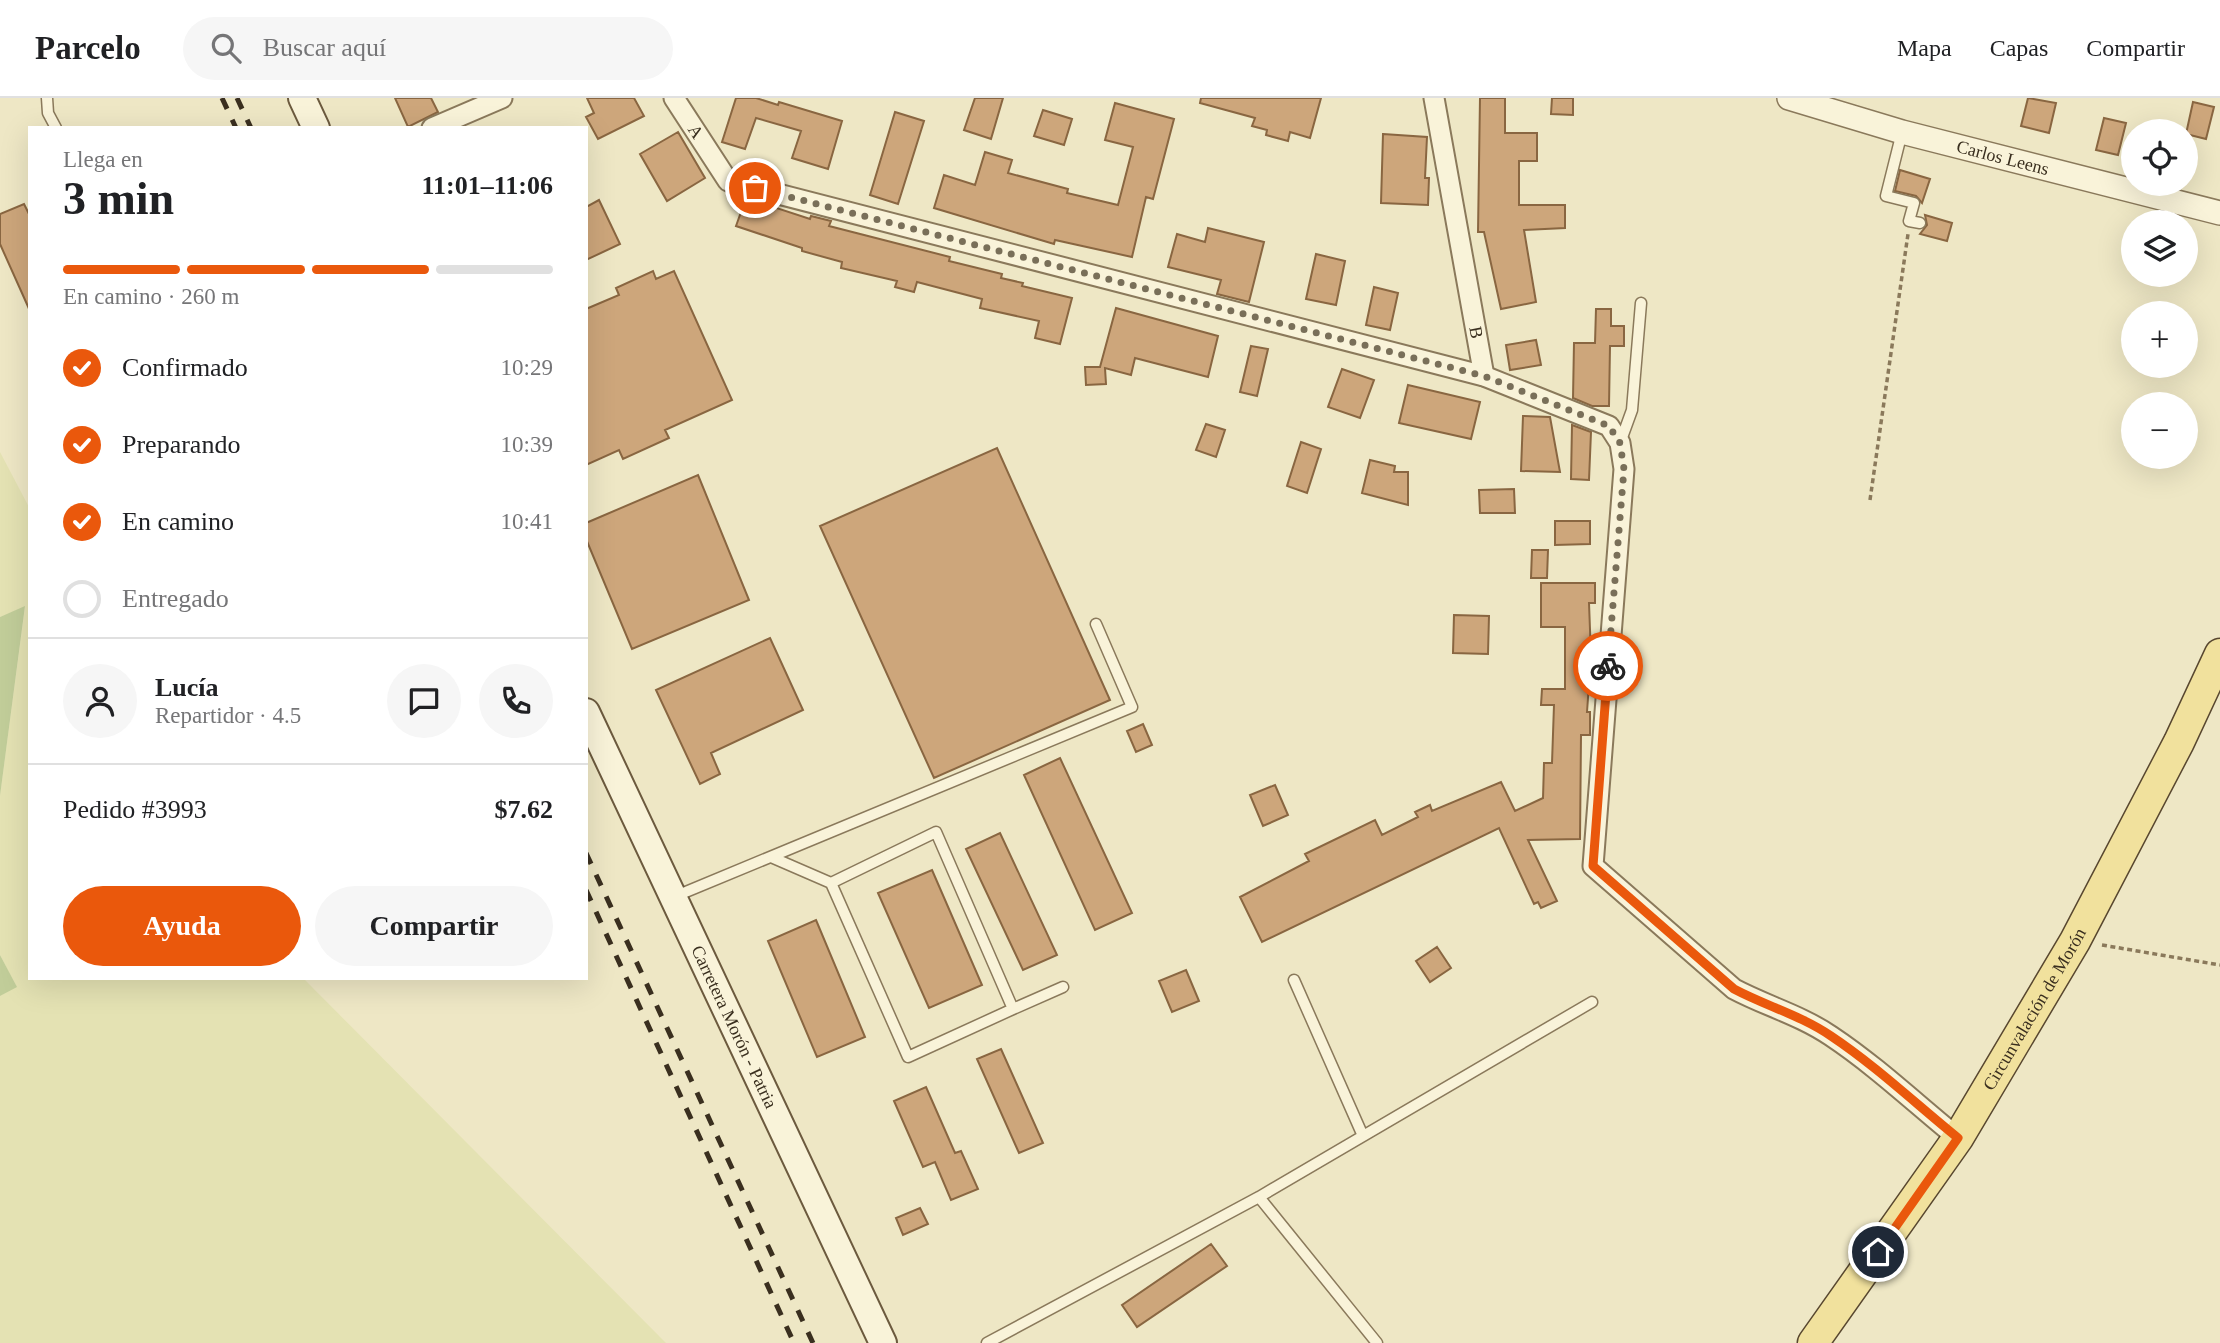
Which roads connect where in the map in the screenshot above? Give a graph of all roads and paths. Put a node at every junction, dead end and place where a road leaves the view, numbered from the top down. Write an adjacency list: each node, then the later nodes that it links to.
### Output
1 (47, 98): 7 (lane)
2 (302, 98): 8 (main road)
3 (502, 98): 9 (street)
4 (674, 98): 14 (street, A)
5 (1434, 98): 14 (street, B)
6 (1796, 99): 10 (street, Carlos Leens)
7 (54, 126)
8 (315, 126)
9 (437, 126)
10 (1902, 132): 11 (street, Carlos Leens); 12 (lane)
11 (2220, 211)
12 (1915, 222): 16 (path)
13 (1641, 303): 15 (lane)
14 (1484, 376): 15 (street)
15 (1620, 443): 30 (street)
16 (1870, 500)
17 (1096, 624): 20 (lane)
18 (2220, 654): 23 (main road, Circunvalación de Morón)
19 (588, 716): 22 (main road, Carretera Morón - Patria)
20 (771, 857): 21 (lane); 22 (lane)
21 (831, 883): 28 (lane); 28 (lane)
22 (672, 897): 32 (main road, Carretera Morón - Patria)
23 (2075, 941): 24 (path); 30 (main road, Circunvalación de Morón)
24 (2220, 965)
25 (1294, 980): 29 (lane)
26 (1063, 987): 28 (lane)
27 (1592, 1002): 29 (lane)
28 (1013, 1009)
29 (1363, 1136): 31 (lane)
30 (1958, 1138): 35 (main road, Circunvalación de Morón)
31 (1259, 1197): 33 (lane); 34 (lane)
32 (883, 1343)
33 (987, 1343)
34 (1377, 1343)
35 (1813, 1343)

